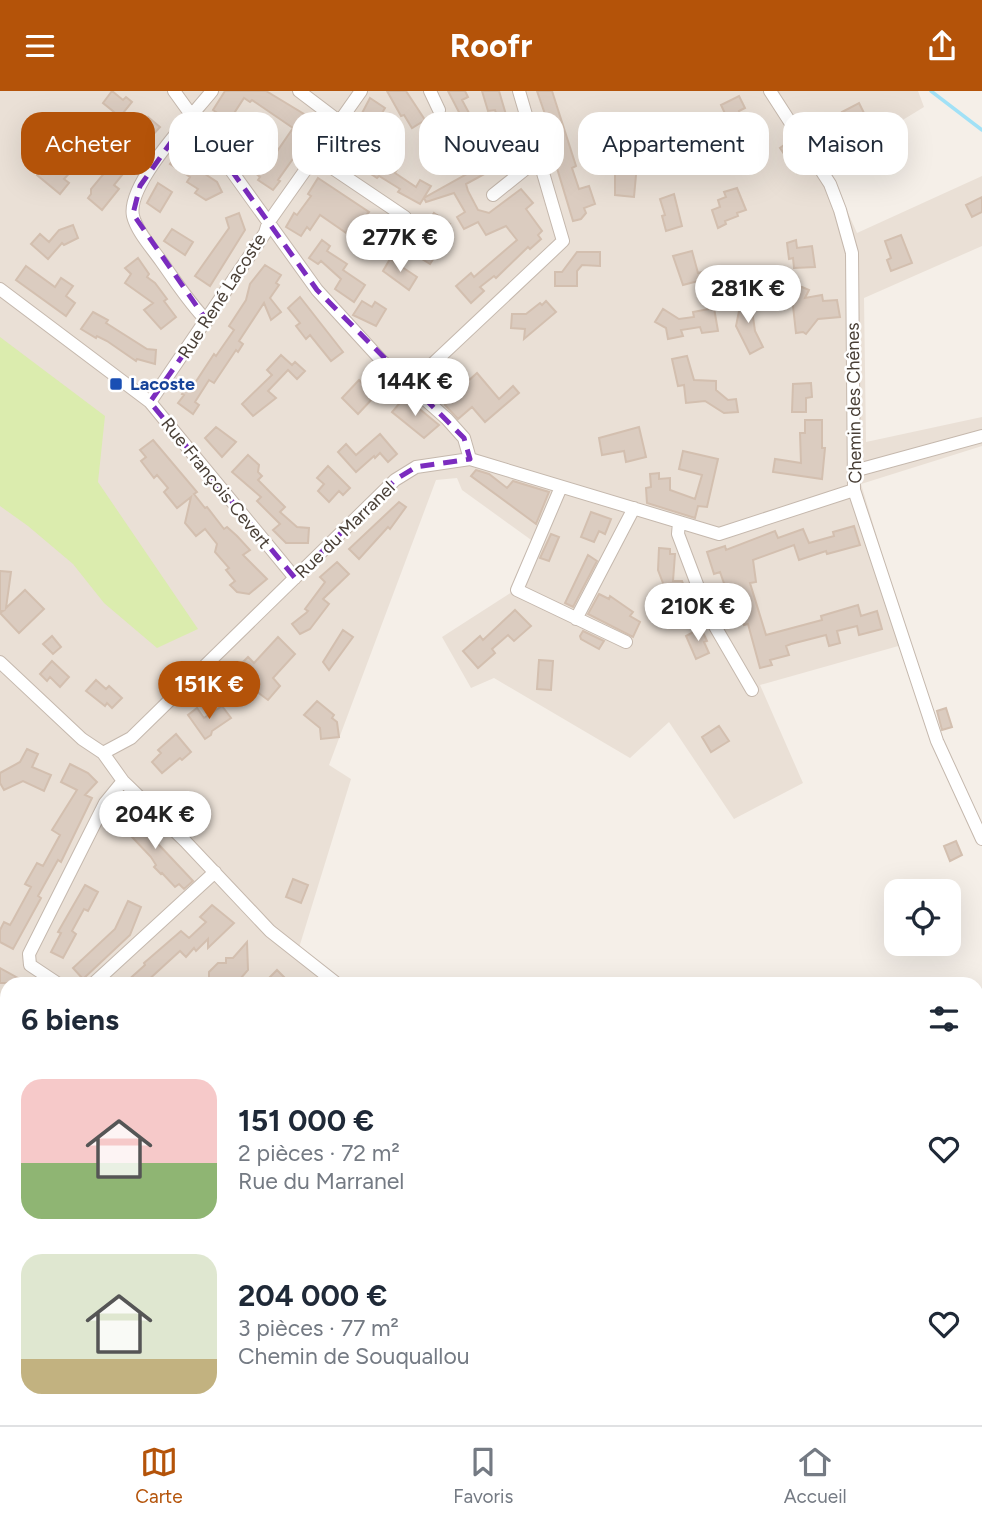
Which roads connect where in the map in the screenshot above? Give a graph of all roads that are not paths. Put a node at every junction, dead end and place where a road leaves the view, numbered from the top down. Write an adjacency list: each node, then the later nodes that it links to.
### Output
1 (174, 91): 9 (street)
2 (212, 91): 10 (street)
3 (299, 91): 11 (street)
4 (361, 91): 12 (street, Rue René Lacoste)
5 (430, 91): 8 (street)
6 (519, 91): 13 (street)
7 (770, 91): 29 (street, Chemin des Chênes)
8 (439, 110)
9 (190, 112)
10 (193, 112)
11 (327, 112)
12 (347, 112)
13 (525, 112)
14 (169, 142): 24 (street)
15 (234, 175): 21 (street)
16 (303, 175): 21 (street, Rue René Lacoste)
17 (343, 175): 22 (street)
18 (518, 175): 20 (street)
19 (544, 175): 25 (street)
20 (493, 195)
21 (268, 223): 24 (street, Rue René Lacoste); 25 (street)
22 (406, 226)
23 (0, 289): 26 (street, Rue François Cevert)
24 (207, 321): 26 (street, Rue René Lacoste)
25 (409, 386): 28 (street)
26 (150, 402): 34 (street, Rue François Cevert)
27 (982, 436): 29 (street)
28 (470, 460): 30 (street, Rue du Marranel); 34 (street, Rue du Marranel)
29 (854, 471): 31 (street, Chemin des Chênes)
30 (561, 487): 32 (street, Rue du Marranel); 35 (street)
31 (854, 490): 33 (street, Rue du Marranel); 41 (street, Chemin des Chênes)
32 (634, 509): 33 (street, Rue du Marranel); 35 (street)
33 (679, 522): 38 (street)
34 (295, 578): 39 (street, Rue du Marranel)
35 (576, 619): 36 (street)
36 (626, 642)
37 (0, 661): 39 (street)
38 (752, 690)
39 (103, 753): 40 (street)
40 (123, 781): 42 (street); 43 (street)
41 (982, 839)
42 (215, 871): 44 (street); 45 (street)
43 (48, 977)
44 (100, 977)
45 (328, 977)

